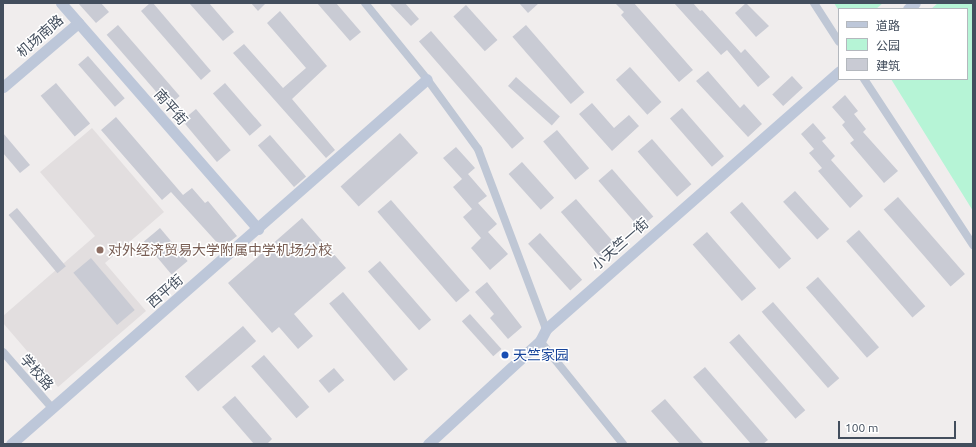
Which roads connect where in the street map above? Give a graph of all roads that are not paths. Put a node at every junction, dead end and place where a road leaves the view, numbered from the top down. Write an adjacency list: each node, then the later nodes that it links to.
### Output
1 (61, 3): 4 (street, 南平街)
2 (365, 3): 7 (street)
3 (814, 3): 5 (street)
4 (78, 23): 9 (street, 机场南路); 10 (street, 南平街)
5 (838, 40)
6 (838, 73): 12 (street, 小天竺一街)
7 (427, 79): 10 (street, 西平街); 12 (street)
8 (865, 80): 11 (street)
9 (3, 87)
10 (258, 229): 15 (street, 西平街)
11 (973, 245)
12 (546, 329): 13 (street, 小天竺一街)
13 (540, 341): 17 (street, 小天竺一街); 18 (street)
14 (3, 352): 15 (street, 学校路)
15 (52, 408): 16 (street, 西平街)
16 (11, 444)
17 (428, 444)
18 (623, 444)

